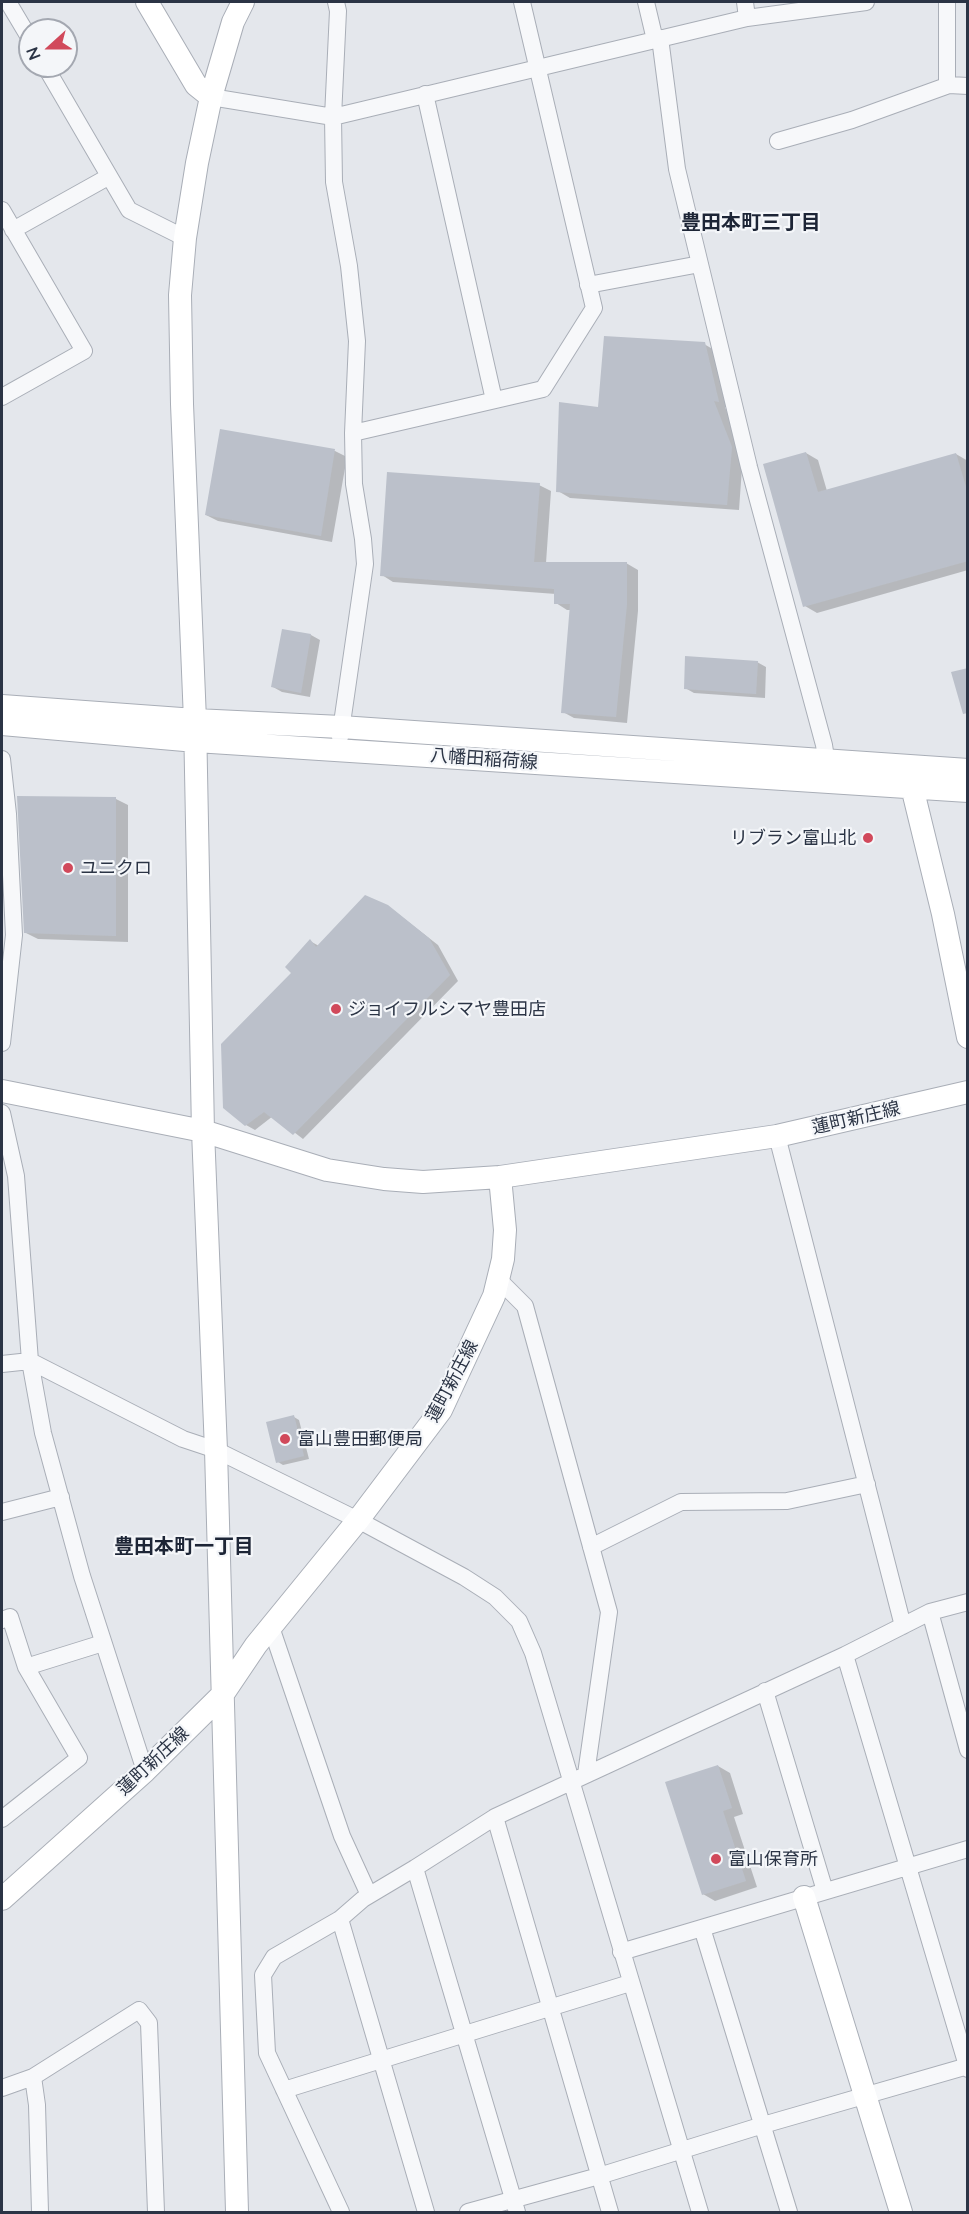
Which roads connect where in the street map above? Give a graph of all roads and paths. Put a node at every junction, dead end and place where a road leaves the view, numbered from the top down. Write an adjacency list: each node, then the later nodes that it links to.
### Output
1 (8, 2): 10 (street)
2 (147, 2): 17 (main road)
3 (243, 2): 17 (main road)
4 (336, 2): 18 (street)
5 (522, 2): 12 (street)
6 (646, 2): 11 (street)
7 (856, 2): 9 (street)
8 (947, 2): 14 (street)
9 (746, 10): 11 (street)
10 (18, 19)
11 (658, 39): 12 (street); 24 (street)
12 (538, 68): 16 (street); 25 (street)
13 (52, 78): 20 (street)
14 (949, 85): 15 (street); 19 (street)
15 (968, 86)
16 (425, 94): 18 (street); 27 (street)
17 (211, 97): 18 (street); 23 (main road)
18 (333, 117): 28 (street)
19 (778, 141)
20 (108, 177): 22 (street); 23 (street)
21 (2, 210): 22 (street)
22 (13, 230): 26 (street)
23 (185, 238): 33 (main road)
24 (700, 264): 25 (street); 37 (street)
25 (588, 285): 27 (street)
26 (2, 397)
27 (494, 400): 28 (street)
28 (353, 433): 32 (street)
29 (2, 706): 30 (street); 33 (main road, 八幡田稲荷線)
30 (2, 711)
31 (2, 724): 33 (main road, 八幡田稲荷線)
32 (341, 727): 33 (main road, 八幡田稲荷線); 34 (street); 37 (main road, 八幡田稲荷線)
33 (196, 731): 34 (main road, 八幡田稲荷線); 45 (main road)
34 (338, 750): 37 (main road, 八幡田稲荷線)
35 (2, 759): 41 (street)
36 (968, 770): 38 (main road, 八幡田稲荷線)
37 (828, 771): 38 (main road, 八幡田稲荷線)
38 (913, 776): 39 (main road, 八幡田稲荷線); 40 (main road)
39 (968, 791)
40 (968, 1037)
41 (2, 1043)
42 (2, 1091): 45 (main road)
43 (968, 1092): 46 (main road, 蓮町新庄線)
44 (2, 1113): 49 (street)
45 (203, 1131): 47 (main road); 51 (main road)
46 (777, 1137): 47 (main road, 蓮町新庄線); 52 (street)
47 (500, 1177): 48 (main road, 蓮町新庄線)
48 (498, 1279): 55 (main road, 蓮町新庄線); 56 (street)
49 (30, 1361): 50 (street); 51 (street); 53 (street)
50 (2, 1364)
51 (216, 1450): 55 (street); 66 (main road)
52 (867, 1484): 56 (street); 61 (street)
53 (61, 1497): 54 (street); 62 (street)
54 (2, 1512)
55 (358, 1520): 60 (main road, 蓮町新庄線); 69 (street)
56 (591, 1547): 69 (street)
57 (968, 1602): 58 (street)
58 (930, 1612): 61 (street); 67 (street)
59 (2, 1620): 64 (street)
60 (271, 1626): 66 (main road, 蓮町新庄線); 76 (street)
61 (903, 1626): 63 (street)
62 (103, 1643): 64 (street); 68 (street)
63 (845, 1655): 65 (street); 73 (street)
64 (26, 1667): 71 (street)
65 (765, 1691): 69 (street); 75 (street)
66 (223, 1694): 68 (main road, 蓮町新庄線); 96 (main road)
67 (968, 1750)
68 (145, 1771): 77 (main road, 蓮町新庄線)
69 (579, 1777): 70 (street); 80 (street)
70 (495, 1817): 74 (street); 82 (street)
71 (2, 1819)
72 (968, 1849): 73 (street)
73 (907, 1867): 75 (street); 85 (street)
74 (416, 1868): 76 (street); 83 (street)
75 (815, 1894): 79 (street); 89 (main road)
76 (369, 1895): 78 (street)
77 (2, 1899)
78 (340, 1919): 84 (street); 88 (street)
79 (702, 1928): 80 (street); 90 (street)
80 (621, 1952): 81 (street)
81 (630, 1983): 82 (street); 91 (street)
82 (550, 2008): 83 (street); 92 (street)
83 (464, 2034): 84 (street); 93 (street)
84 (382, 2060): 88 (street); 98 (street)
85 (967, 2067): 89 (street)
86 (33, 2077): 87 (street); 94 (street); 95 (street)
87 (2, 2088)
88 (284, 2090): 97 (street)
89 (865, 2095): 90 (street); 103 (main road)
90 (763, 2125): 91 (street); 102 (street)
91 (683, 2149): 92 (street); 101 (street)
92 (599, 2176): 93 (street); 100 (street)
93 (515, 2206): 99 (street)
94 (40, 2212)
95 (156, 2212)
96 (237, 2212)
97 (341, 2212)
98 (426, 2212)
99 (468, 2212)
100 (610, 2212)
101 (700, 2212)
102 (789, 2212)
103 (901, 2212)

